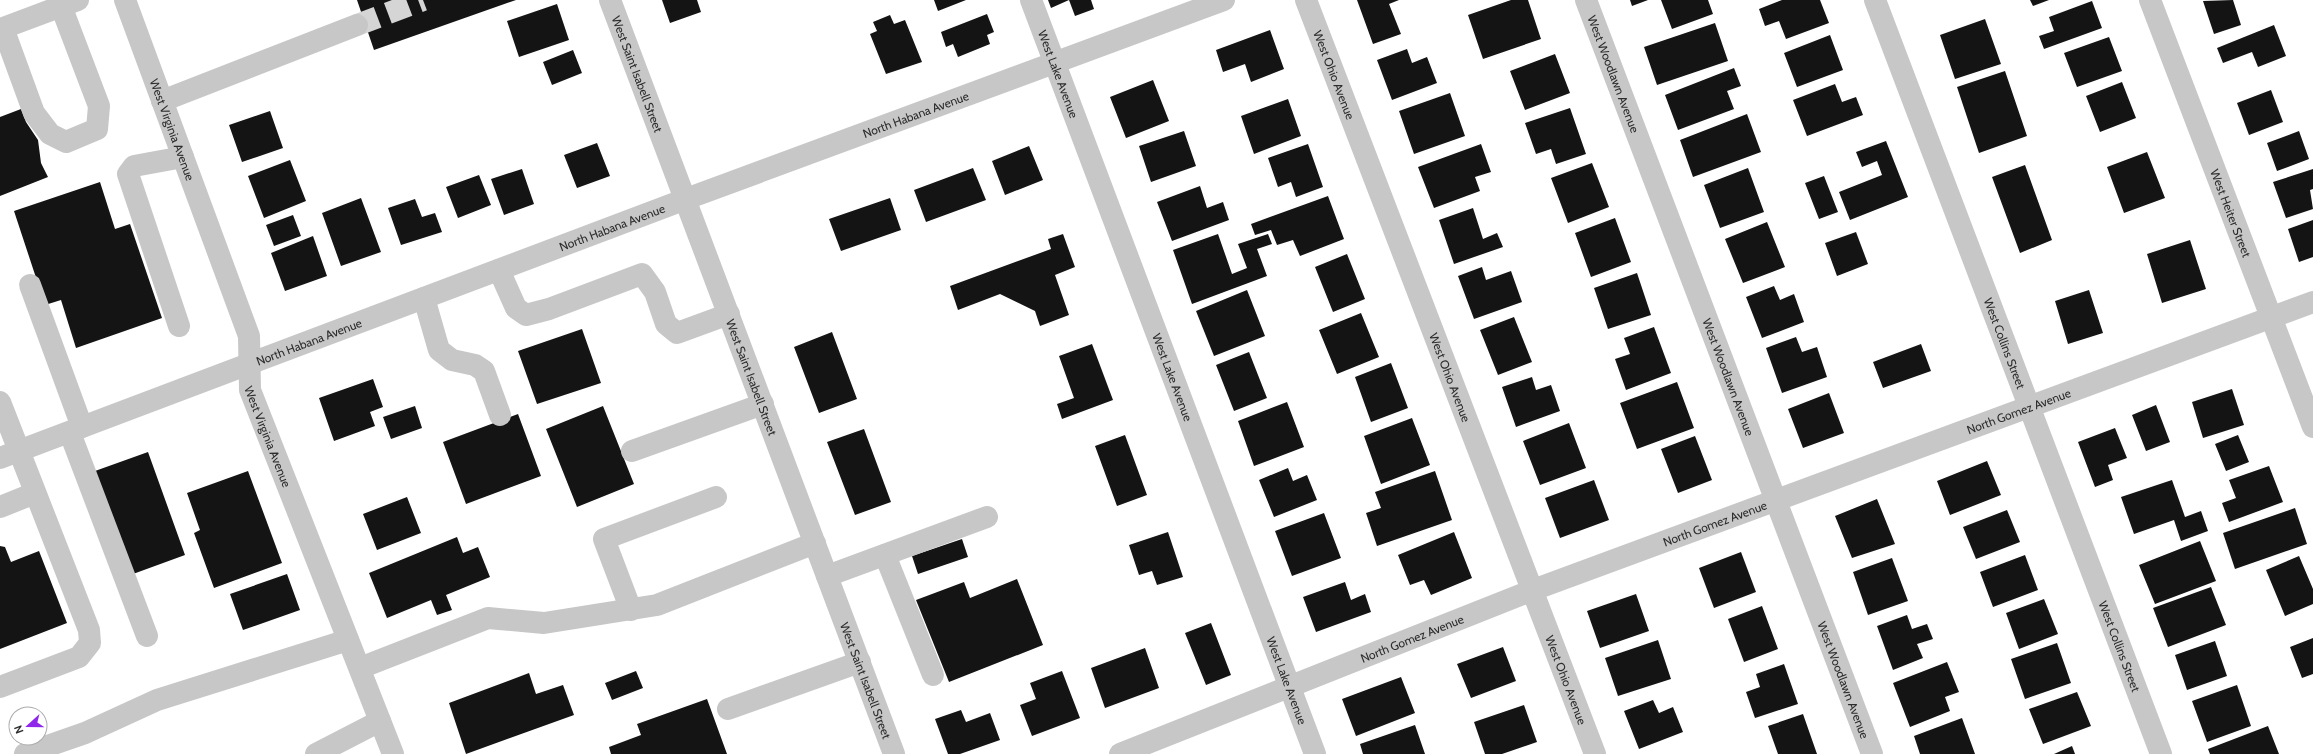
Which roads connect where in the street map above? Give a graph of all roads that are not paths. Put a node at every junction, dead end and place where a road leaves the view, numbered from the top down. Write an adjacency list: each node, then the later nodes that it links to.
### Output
1 (125, 0): 12 (street, West Virginia Avenue)
2 (610, 0): 14 (street, West Saint Isabell Street)
3 (1031, 0): 11 (street, West Lake Avenue)
4 (1306, 0): 39 (street, West Ohio Avenue)
5 (1586, 0): 33 (street, West Woodlawn Avenue)
6 (1875, 0): 25 (street, West Collins Street)
7 (2150, 0): 20 (street, West Heiter Street)
8 (1213, 2): 11 (street, North Habana Avenue)
9 (69, 3): 9 (street)
10 (357, 24): 12 (street)
11 (1056, 62): 14 (street, North Habana Avenue); 47 (street, West Lake Avenue)
12 (162, 101): 13 (street, West Virginia Avenue)
13 (183, 157): 21 (street); 22 (street, West Virginia Avenue)
14 (686, 199): 15 (street, North Habana Avenue); 19 (street, West Saint Isabell Street)
15 (499, 270): 17 (street, North Habana Avenue); 19 (street)
16 (30, 286): 28 (street)
17 (424, 298): 22 (street, North Habana Avenue); 26 (street)
18 (2313, 302): 20 (street, North Gomez Avenue)
19 (729, 314): 24 (street, West Saint Isabell Street)
20 (2271, 317): 25 (street, North Gomez Avenue); 27 (street, West Heiter Street)
21 (179, 326)
22 (249, 363): 28 (street, North Habana Avenue); 42 (street, West Virginia Avenue)
23 (0, 402): 30 (street)
24 (763, 404): 29 (street); 36 (street, West Saint Isabell Street)
25 (2028, 408): 33 (street, North Gomez Avenue); 58 (street, West Collins Street)
26 (500, 415)
27 (2313, 427)
28 (76, 430): 30 (street, North Habana Avenue); 41 (street)
29 (632, 451)
30 (9, 455): 31 (street)
31 (35, 493): 34 (street); 46 (street)
32 (716, 497): 40 (street)
33 (1776, 500): 39 (street, North Gomez Avenue); 57 (street, West Woodlawn Avenue)
34 (0, 507)
35 (987, 517): 37 (street)
36 (815, 543): 38 (street, West Saint Isabell Street); 40 (street)
37 (885, 555): 38 (street); 45 (street)
38 (827, 576): 43 (street, West Saint Isabell Street)
39 (1533, 590): 47 (street, North Gomez Avenue); 56 (street, West Ohio Avenue)
40 (631, 610): 44 (street)
41 (147, 636)
42 (348, 640): 44 (street, West Virginia Avenue); 51 (street)
43 (860, 662): 48 (street); 50 (street, West Saint Isabell Street)
44 (360, 668): 49 (street, West Virginia Avenue)
45 (933, 675)
46 (0, 687)
47 (1290, 688): 54 (street, North Gomez Avenue); 55 (street, West Lake Avenue)
48 (728, 709)
49 (380, 721): 52 (street); 53 (street, West Virginia Avenue)
50 (889, 752)
51 (25, 754)
52 (316, 754)
53 (393, 754)
54 (1120, 754)
55 (1315, 754)
56 (1595, 754)
57 (1872, 754)
58 (2161, 754)

